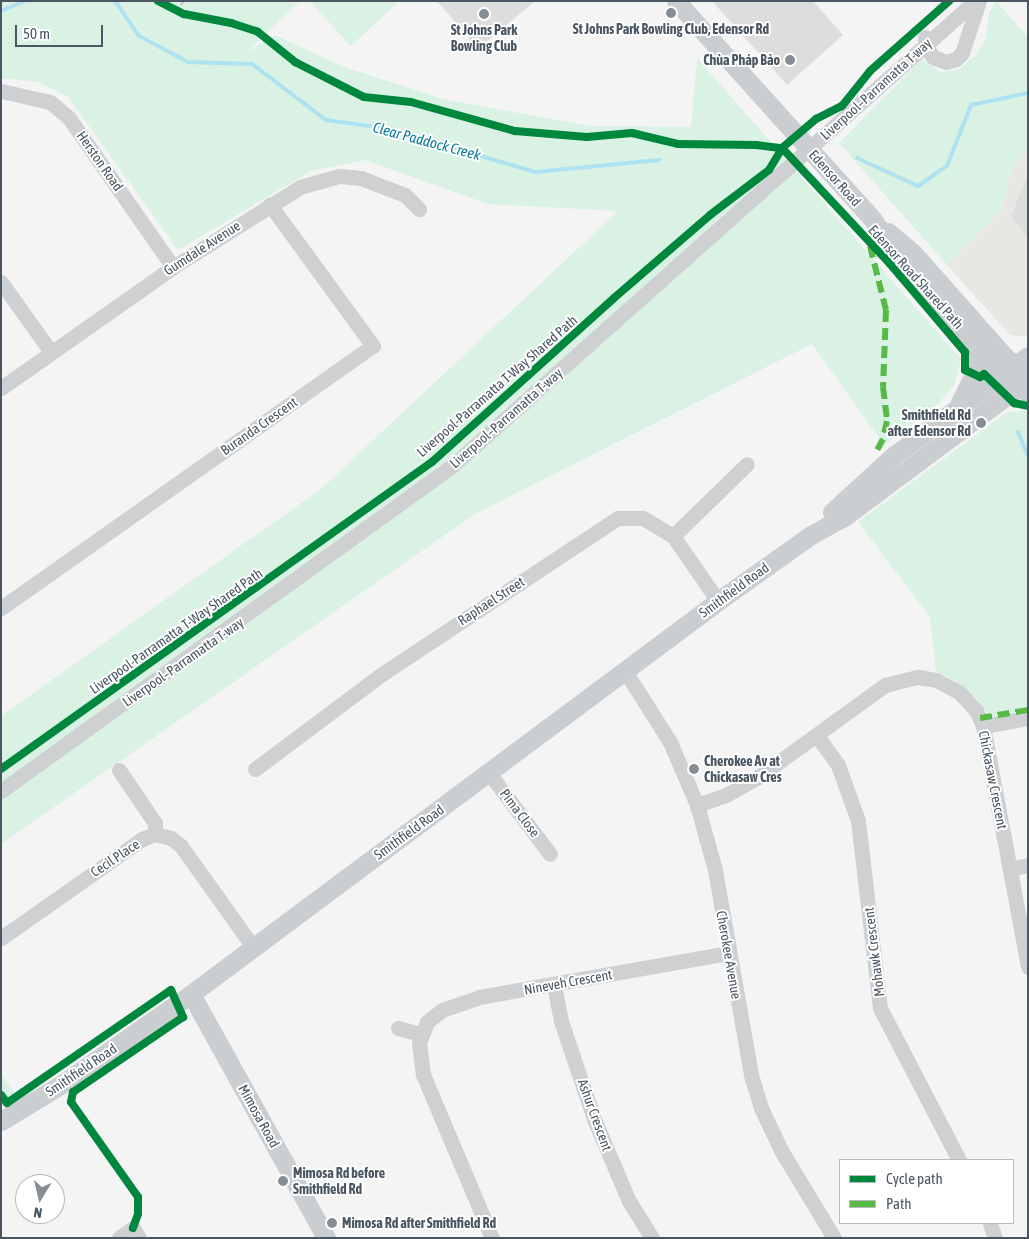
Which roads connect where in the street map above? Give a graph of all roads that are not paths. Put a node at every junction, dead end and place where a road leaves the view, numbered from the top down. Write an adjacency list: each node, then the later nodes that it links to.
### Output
1 (676, 1): 6 (main road, Edensor Road)
2 (975, 1): 4 (street, Liverpool–Parramatta T-way)
3 (979, 1): 4 (street)
4 (925, 45): 6 (street, Liverpool–Parramatta T-way)
5 (1, 91): 10 (street, Herston Road)
6 (809, 149): 9 (main road, Edensor Road); 29 (street, Liverpool–Parramatta T-way)
7 (270, 205): 8 (street, Gumdale Avenue); 10 (street, Gumdale Avenue); 21 (street, Buranda Crescent)
8 (419, 209)
9 (873, 220): 12 (main road, Edensor Road); 14 (main road, Edensor Road)
10 (173, 267): 13 (street, Gumdale Avenue)
11 (1, 282): 13 (street)
12 (976, 347): 14 (main road, Edensor Road); 16 (main road)
13 (51, 352): 15 (street, Gumdale Avenue)
14 (1021, 376): 16 (main road, Smithfield Road); 18 (main road, Smithfield Road)
15 (1, 388)
16 (957, 408): 18 (main road, Smithfield Road)
17 (747, 464): 19 (street)
18 (811, 535): 20 (main road, Smithfield Road)
19 (673, 536): 20 (street, Raphael Street); 26 (street, Raphael Street)
20 (718, 600): 22 (main road, Smithfield Road)
21 (1, 608)
22 (625, 671): 28 (main road, Smithfield Road); 30 (street, Cherokee Avenue)
23 (1028, 718): 24 (street)
24 (983, 726): 25 (street, Chickasaw Crescent); 34 (street, Chickasaw Crescent)
25 (817, 736): 30 (street, Chickasaw Crescent); 44 (street, Mohawk Crescent)
26 (254, 769)
27 (119, 770): 31 (street)
28 (489, 773): 32 (street, Pima Close); 36 (main road, Smithfield Road)
29 (1, 791)
30 (697, 805): 37 (street, Cherokee Avenue)
31 (155, 834): 35 (street, Cecil Place); 36 (street, Cecil Place)
32 (550, 854)
33 (1028, 865): 34 (street)
34 (1010, 868): 38 (street, Chickasaw Crescent)
35 (1, 938)
36 (252, 947): 40 (main road, Smithfield Road)
37 (728, 953): 39 (street, Nineveh Crescent); 51 (street, Cherokee Avenue)
38 (1028, 967)
39 (554, 985): 42 (street, Nineveh Crescent); 50 (street, Ashur Crescent)
40 (191, 994): 43 (main road, Smithfield Road); 48 (main road, Mimosa Road)
41 (398, 1028): 42 (street)
42 (420, 1034): 49 (street)
43 (1, 1121)
44 (958, 1159)
45 (990, 1224): 52 (street)
46 (119, 1238): 47 (street)
47 (139, 1238)
48 (326, 1238)
49 (492, 1238)
50 (652, 1238)
51 (834, 1238)
52 (995, 1238)

